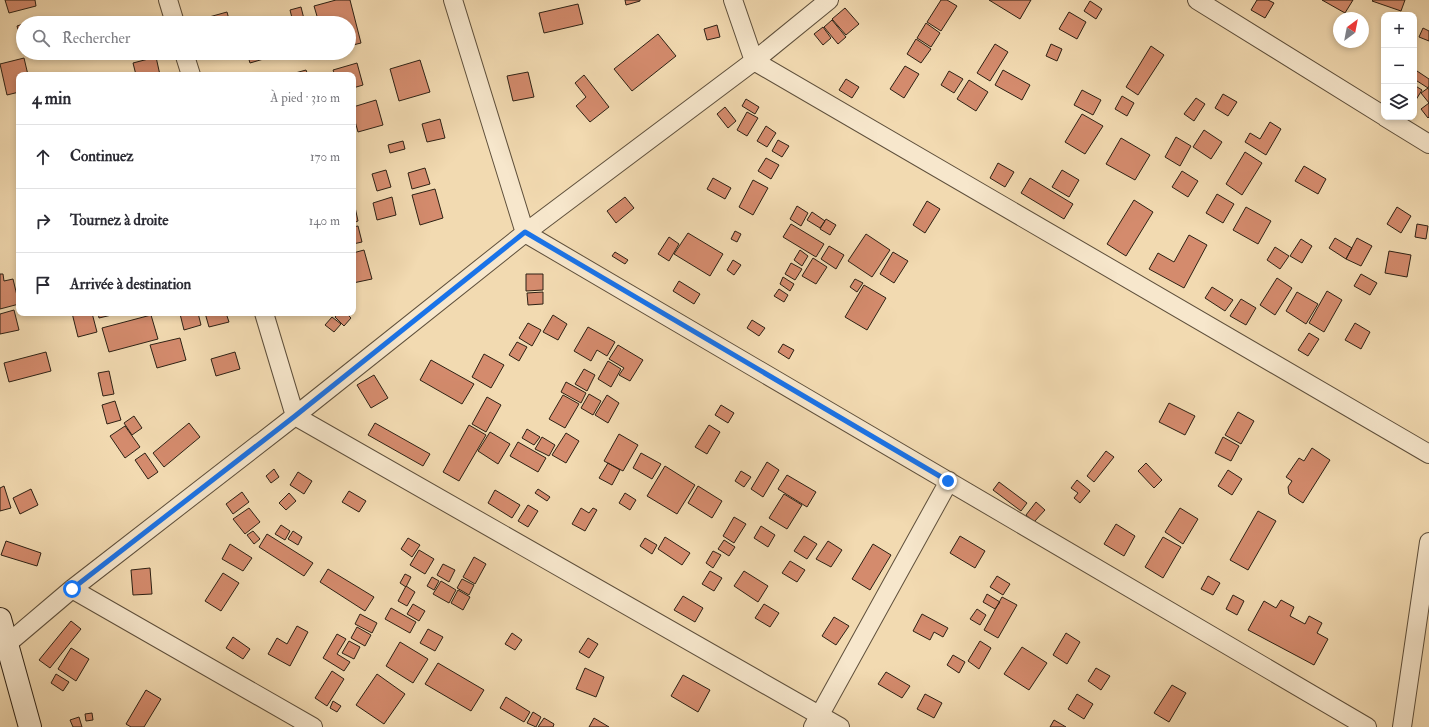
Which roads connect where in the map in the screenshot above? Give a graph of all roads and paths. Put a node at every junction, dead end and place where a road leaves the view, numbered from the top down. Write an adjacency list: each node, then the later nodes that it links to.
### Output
1 (168, 0): 6 (street)
2 (453, 0): 13 (street)
3 (733, 0): 8 (street)
4 (829, 0): 8 (street)
5 (1198, 0): 10 (street)
6 (173, 16)
7 (186, 60): 9 (street)
8 (754, 61): 13 (street); 16 (street)
9 (190, 72)
10 (1381, 114)
11 (1390, 120): 12 (street)
12 (1429, 144)
13 (525, 232): 15 (street); 17 (street)
14 (265, 316): 15 (street)
15 (295, 416): 19 (street); 22 (street)
16 (1429, 454)
17 (948, 481): 22 (street); 26 (street)
18 (1429, 542): 27 (street)
19 (72, 589): 21 (street); 24 (street)
20 (0, 619): 21 (main road)
21 (4, 647): 23 (main road)
22 (817, 721): 25 (street)
23 (30, 727)
24 (313, 727)
25 (840, 727)
26 (1367, 727)
27 (1402, 727)

